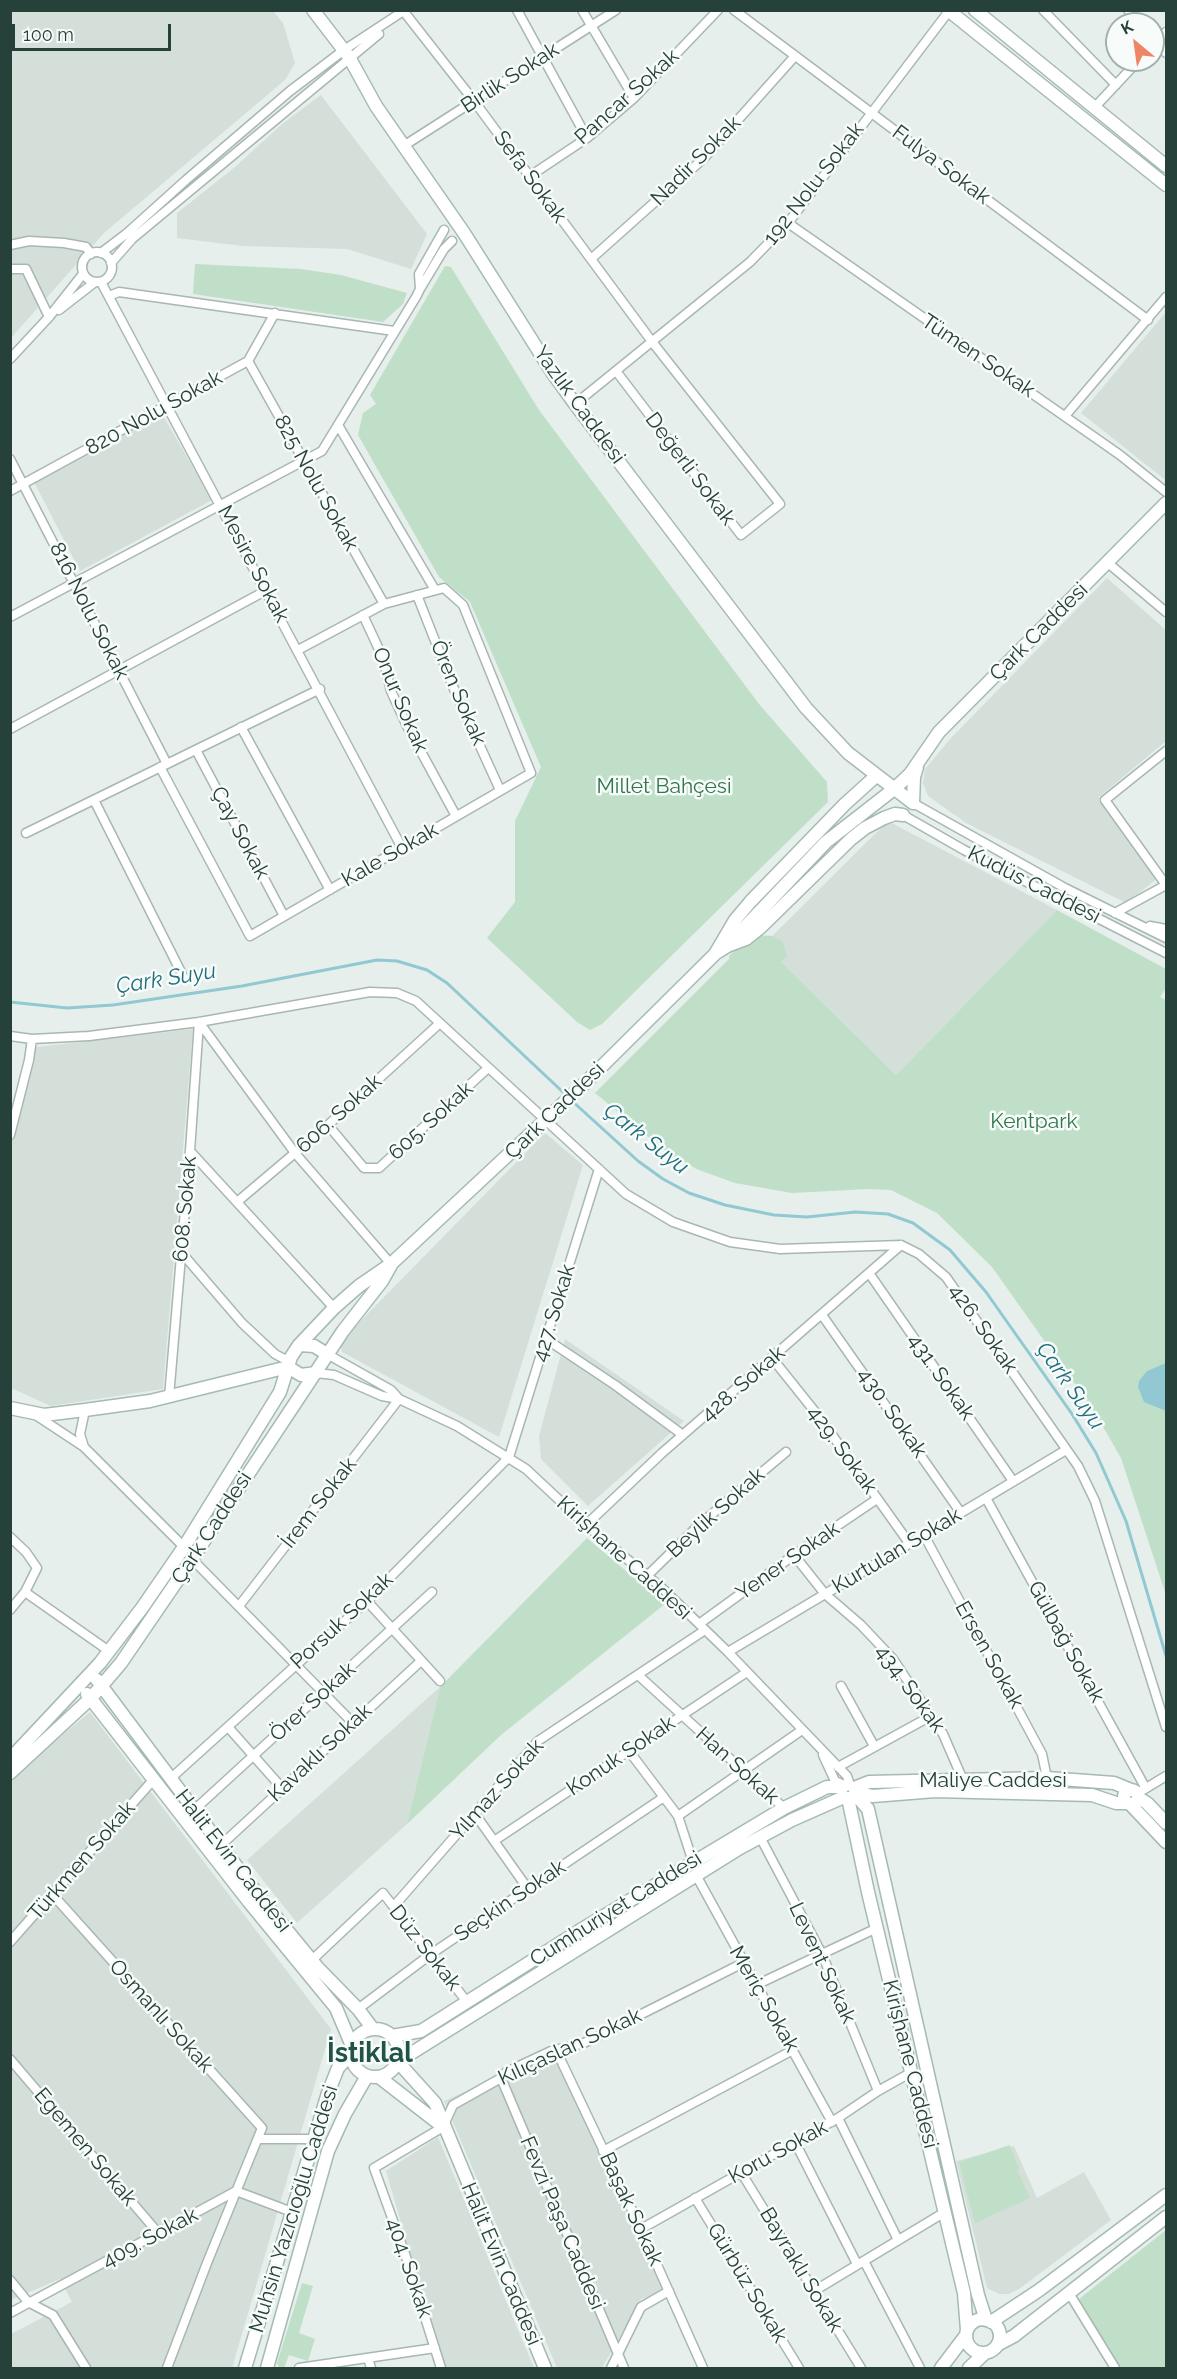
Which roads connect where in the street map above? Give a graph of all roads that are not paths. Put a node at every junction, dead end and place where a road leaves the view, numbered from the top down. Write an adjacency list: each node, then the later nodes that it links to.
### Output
1 (313, 10): 12 (main road, Yazlık Caddesi)
2 (517, 10): 14 (street)
3 (582, 10): 11 (street)
4 (616, 10): 11 (street, Birlik Sokak)
5 (718, 10): 17 (street, Pancar Sokak)
6 (734, 10): 13 (street, Fulya Sokak)
7 (975, 10): 19 (main road)
8 (1043, 10): 16 (street)
9 (406, 11): 12 (street); 18 (street, Sefa Sokak)
10 (948, 11): 20 (street, 192 Nolu Sokak); 25 (main road)
11 (591, 26): 14 (street, Birlik Sokak); 17 (street)
12 (347, 53): 22 (main road, Yazlık Caddesi); 30 (street); 32 (street)
13 (795, 56): 20 (street, Fulya Sokak); 31 (street, Nadir Sokak)
14 (543, 57): 18 (street, Birlik Sokak); 21 (street)
15 (1128, 72): 16 (street)
16 (1116, 85): 19 (street)
17 (634, 98): 21 (street, Pancar Sokak)
18 (474, 101): 22 (street, Birlik Sokak); 24 (street, Sefa Sokak)
19 (1094, 108): 23 (main road)
20 (870, 112): 26 (street, 192 Nolu Sokak); 41 (street, Fulya Sokak)
21 (587, 138): 24 (street, Pancar Sokak)
22 (405, 146): 49 (main road, Yazlık Caddesi)
23 (1167, 166)
24 (530, 176): 31 (street, Sefa Sokak)
25 (1167, 185)
26 (788, 223): 43 (street, 192 Nolu Sokak); 51 (street, Tümen Sokak)
27 (444, 231): 36 (street)
28 (452, 241): 36 (street)
29 (10, 245): 30 (street)
30 (96, 253): 32 (street); 34 (street)
31 (591, 259): 43 (street, Sefa Sokak)
32 (111, 263): 35 (street)
33 (10, 269): 40 (street)
34 (83, 274): 35 (street); 40 (street)
35 (98, 282): 37 (street, Mesire Sokak); 40 (street)
36 (420, 289): 42 (street)
37 (109, 296): 39 (street); 50 (street, Mesire Sokak)
38 (1167, 297): 41 (street)
39 (275, 313): 42 (street); 45 (street, 820 Nolu Sokak)
40 (49, 317): 44 (street)
41 (1148, 320): 51 (street)
42 (394, 331): 47 (street)
43 (653, 343): 46 (street, 192 Nolu Sokak); 46 (street, Değerli Sokak)
44 (10, 359)
45 (248, 361): 50 (street, 820 Nolu Sokak); 54 (street, 825 Nolu Sokak)
46 (616, 371): 49 (street, 192 Nolu Sokak)
47 (360, 390): 48 (street); 52 (street)
48 (366, 399)
49 (575, 404): 79 (main road, Yazlık Caddesi)
50 (167, 405): 55 (street, 820 Nolu Sokak); 59 (street, Mesire Sokak)
51 (1065, 416): 57 (street, Tümen Sokak)
52 (338, 425): 54 (street); 62 (street)
53 (10, 459): 55 (street, 816 Nolu Sokak)
54 (304, 461): 59 (street); 65 (street, 825 Nolu Sokak)
55 (23, 484): 56 (street, 820 Nolu Sokak); 61 (street, 816 Nolu Sokak)
56 (10, 491)
57 (1167, 492)
58 (1167, 503): 60 (main road, Çark Caddesi)
59 (221, 506): 61 (street); 63 (street, Mesire Sokak)
60 (1108, 563): 66 (street); 77 (main road, Çark Caddesi)
61 (75, 584): 68 (street); 70 (street, 816 Nolu Sokak)
62 (435, 590): 64 (street); 80 (street, Kale Sokak)
63 (267, 591): 69 (street, Mesire Sokak); 70 (street)
64 (417, 595): 65 (street); 80 (street, Ören Sokak)
65 (384, 604): 67 (street)
66 (1167, 612)
67 (363, 615): 69 (street); 85 (street, Onur Sokak)
68 (10, 617)
69 (298, 650): 71 (street, Mesire Sokak)
70 (119, 670): 73 (street); 76 (street, 816 Nolu Sokak)
71 (320, 689): 72 (street); 87 (street, Mesire Sokak)
72 (241, 728): 74 (street); 89 (street)
73 (10, 729)
74 (196, 750): 76 (street); 91 (street, Çay Sokak)
75 (1163, 754): 78 (street); 88 (street)
76 (164, 766): 82 (street); 94 (street, 816 Nolu Sokak)
77 (917, 766): 81 (main road, Çark Caddesi); 83 (main road)
78 (1167, 768)
79 (876, 776): 81 (main road); 98 (main road, Çark Caddesi)
80 (500, 790): 85 (street, Kale Sokak)
81 (889, 793): 83 (main road); 84 (main road); 96 (main road, Çark Caddesi)
82 (94, 800): 86 (street); 99 (street)
83 (913, 803): 90 (street, Kudüs Caddesi)
84 (903, 815): 96 (main road); 97 (street, Kudüs Caddesi)
85 (456, 816): 87 (street, Kale Sokak)
86 (26, 834)
87 (402, 848): 89 (street, Kale Sokak)
88 (1166, 885): 90 (street)
89 (330, 890): 91 (street, Kale Sokak)
90 (1115, 913): 92 (street, Kudüs Caddesi)
91 (285, 916): 94 (street, Kale Sokak)
92 (1140, 924): 93 (street); 95 (street, Kudüs Caddesi)
93 (1167, 929)
94 (250, 936)
95 (1167, 938)
96 (726, 947): 98 (main road, Çark Caddesi)
97 (1167, 952)
98 (715, 954): 105 (main road, Çark Caddesi)
99 (184, 978)
100 (198, 1022): 101 (street); 103 (street); 108 (street, 608. Sokak); 109 (street)
101 (440, 1023): 104 (street); 106 (street, 606. Sokak)
102 (10, 1036): 103 (street)
103 (32, 1039): 107 (street)
104 (488, 1068): 105 (street); 106 (street, 605. Sokak)
105 (549, 1118): 110 (street); 114 (main road, Çark Caddesi)
106 (328, 1125): 109 (street, 606. Sokak)
107 (10, 1136)
108 (190, 1151): 111 (street); 113 (street, 608. Sokak)
109 (295, 1154): 111 (street, 606. Sokak); 114 (street)
110 (599, 1169): 112 (street); 118 (street, 427. Sokak)
111 (237, 1202): 116 (street)
112 (901, 1245): 115 (street, 428. Sokak); 131 (street, 426. Sokak)
113 (180, 1252): 122 (street); 124 (street, 608. Sokak)
114 (392, 1264): 116 (main road, Çark Caddesi); 120 (main road, Çark Caddesi)
115 (869, 1273): 117 (street, 428. Sokak); 134 (street, 431. Sokak)
116 (334, 1308): 119 (main road, Çark Caddesi)
117 (822, 1315): 121 (street, 428. Sokak); 137 (street, 430. Sokak)
118 (546, 1339): 129 (street); 133 (street, 427. Sokak)
119 (299, 1345): 120 (main road); 122 (main road, Çark Caddesi)
120 (327, 1354): 123 (main road, Çark Caddesi); 125 (street, Kirişhane Caddesi)
121 (772, 1358): 129 (street, 428. Sokak); 136 (street, 429. Sokak)
122 (289, 1364): 123 (main road); 124 (main road); 142 (main road, Çark Caddesi)
123 (316, 1373): 125 (street, Kirişhane Caddesi); 144 (main road, Çark Caddesi)
124 (169, 1397): 127 (main road)
125 (399, 1399): 133 (street, Kirişhane Caddesi); 150 (street, İrem Sokak)
126 (10, 1408): 128 (main road)
127 (85, 1410): 128 (main road); 130 (street)
128 (33, 1413): 130 (street)
129 (684, 1435): 138 (street, 428. Sokak)
130 (84, 1447): 142 (street)
131 (1066, 1450): 134 (street, Kurtulan Sokak); 171 (street, 426. Sokak)
132 (786, 1452): 145 (street, Beylik Sokak)
133 (508, 1457): 138 (street, Kirişhane Caddesi); 149 (street, Porsuk Sokak)
134 (1013, 1481): 135 (street, Kurtulan Sokak)
135 (986, 1498): 137 (street, Kurtulan Sokak); 187 (street, Gülbağ Sokak)
136 (877, 1499): 141 (street, 429. Sokak); 143 (street, Yener Sokak)
137 (961, 1513): 139 (street, Kurtulan Sokak)
138 (586, 1525): 145 (street, Kirişhane Caddesi)
139 (924, 1535): 141 (street, Kurtulan Sokak); 183 (street, Ersen Sokak)
140 (10, 1538): 146 (street)
141 (909, 1543): 148 (street, Kurtulan Sokak)
142 (184, 1547): 154 (main road, Çark Caddesi)
143 (794, 1556): 148 (street, 434. Sokak); 152 (street, Yener Sokak)
144 (192, 1559): 150 (street); 162 (main road, Çark Caddesi)
145 (647, 1576): 152 (street, Kirişhane Caddesi)
146 (26, 1592): 151 (street); 154 (street)
147 (432, 1592): 153 (street, Örer Sokak)
148 (825, 1594): 155 (street, Kurtulan Sokak); 168 (street, 434. Sokak)
149 (367, 1600): 153 (street); 157 (street, Porsuk Sokak)
150 (238, 1606): 157 (street)
151 (10, 1611)
152 (702, 1627): 155 (street, Kirişhane Caddesi); 160 (street, Yılmaz Sokak)
153 (392, 1629): 156 (street); 165 (street, Örer Sokak)
154 (109, 1651): 159 (main road, Çark Caddesi)
155 (728, 1652): 158 (street, Kirişhane Caddesi)
156 (421, 1661): 161 (street); 169 (street, Kavaklı Sokak)
157 (297, 1664): 165 (street); 170 (street, Porsuk Sokak)
158 (747, 1672): 167 (street, Konuk Sokak); 172 (street, Kirişhane Caddesi)
159 (91, 1673): 162 (main road, Halit Evin Caddesi); 163 (main road, Çark Caddesi)
160 (638, 1675): 167 (street, Han Sokak); 191 (street, Yılmaz Sokak)
161 (440, 1681)
162 (102, 1685): 166 (main road, Çark Caddesi); 181 (main road, Halit Evin Caddesi)
163 (80, 1686): 166 (main road, Halit Evin Caddesi); 177 (main road, Çark Caddesi)
164 (841, 1686): 173 (street)
165 (324, 1692): 169 (street); 176 (street, Örer Sokak)
166 (91, 1698): 180 (main road, Çark Caddesi); 181 (main road, Halit Evin Caddesi)
167 (682, 1715): 174 (street, Konuk Sokak); 179 (street, Han Sokak)
168 (931, 1716): 173 (street); 184 (street, 434. Sokak)
169 (352, 1722): 185 (street, Kavaklı Sokak)
170 (228, 1727): 176 (street); 181 (street, Porsuk Sokak)
171 (1167, 1727)
172 (802, 1730): 175 (street, Kirişhane Caddesi); 179 (street)
173 (874, 1746): 178 (street)
174 (628, 1751): 188 (street); 195 (street, Konuk Sokak)
175 (822, 1752): 178 (street, Kirişhane Caddesi); 186 (street, Kirişhane Caddesi)
176 (253, 1756): 185 (street); 190 (street, Örer Sokak)
177 (10, 1759)
178 (838, 1767): 186 (street, Kirişhane Caddesi)
179 (743, 1771): 189 (street, Han Sokak); 192 (street)
180 (10, 1773)
181 (162, 1776): 190 (main road, Halit Evin Caddesi); 201 (street, Türkmen Sokak); 214 (main road, Halit Evin Caddesi)
182 (1167, 1776): 187 (street)
183 (1047, 1778): 184 (main road, Maliye Caddesi); 187 (main road, Maliye Caddesi)
184 (963, 1780): 186 (main road, Maliye Caddesi)
185 (282, 1788): 197 (street, Kavaklı Sokak)
186 (849, 1791): 187 (main road, Maliye Caddesi); 189 (main road, Cumhuriyet Caddesi); 194 (main road, Cumhuriyet Caddesi); 203 (main road, Kirişhane Caddesi); 246 (main road, Kirişhane Caddesi)
187 (1135, 1796): 193 (main road, Maliye Caddesi); 196 (main road)
188 (664, 1797): 192 (street); 200 (street, Seçkin Sokak)
189 (784, 1808): 198 (main road, Cumhuriyet Caddesi)
190 (193, 1811): 197 (main road, Halit Evin Caddesi)
191 (475, 1814): 195 (street); 202 (street, Yılmaz Sokak)
192 (678, 1816): 198 (street)
193 (1167, 1823)
194 (760, 1837): 199 (main road, Cumhuriyet Caddesi); 206 (street, Levent Sokak)
195 (494, 1841): 200 (street)
196 (1167, 1842)
197 (220, 1846): 207 (main road, Halit Evin Caddesi)
198 (693, 1862): 210 (main road, Cumhuriyet Caddesi)
199 (696, 1875): 208 (street, Meriç Sokak); 218 (main road, Cumhuriyet Caddesi)
200 (528, 1889): 205 (street, Seçkin Sokak)
201 (53, 1895): 204 (street, Türkmen Sokak); 225 (street, Osmanlı Sokak)
202 (394, 1906): 205 (street, Düz Sokak); 207 (street, Düz Sokak)
203 (877, 1928): 206 (street); 219 (main road, Kirişhane Caddesi)
204 (10, 1942)
205 (431, 1954): 210 (street, Düz Sokak); 211 (street, Seçkin Sokak)
206 (822, 1954): 209 (street); 222 (street, Levent Sokak)
207 (312, 1960): 211 (main road, Halit Evin Caddesi)
208 (743, 1963): 209 (street, Meriç Sokak); 215 (street, Kılıçaslan Sokak)
209 (756, 1985): 216 (street, Meriç Sokak)
210 (467, 2002): 213 (main road, Cumhuriyet Caddesi)
211 (358, 2009): 212 (main road, Halit Evin Caddesi)
212 (373, 2030): 213 (main road); 214 (main road)
213 (392, 2036): 218 (main road)
214 (352, 2050): 220 (main road); 226 (main road, Muhsin Yazıcıoğlu Caddesi)
215 (556, 2050): 221 (street, Kılıçaslan Sokak); 228 (street, Başak Sokak)
216 (793, 2050): 223 (street, Meriç Sokak); 228 (street)
217 (10, 2059): 237 (street, Egemen Sokak)
218 (398, 2060): 220 (main road); 224 (main road, Halit Evin Caddesi)
219 (912, 2072): 222 (street, Koru Sokak); 233 (main road, Kirişhane Caddesi)
220 (373, 2077): 224 (main road, Halit Evin Caddesi); 256 (main road, Muhsin Yazıcıoğlu Caddesi)
221 (501, 2078): 224 (street, Kılıçaslan Sokak); 251 (street, Fevzi Paşa Caddesi)
222 (878, 2091): 223 (street, Koru Sokak)
223 (835, 2120): 227 (street, Koru Sokak); 238 (street, Meriç Sokak)
224 (443, 2127): 249 (street, 404. Sokak); 260 (main road, Halit Evin Caddesi)
225 (258, 2139): 226 (street); 230 (street)
226 (314, 2139): 234 (main road, Muhsin Yazıcıoğlu Caddesi)
227 (795, 2142): 229 (street, Koru Sokak); 239 (street)
228 (603, 2151): 236 (street, Başak Sokak)
229 (741, 2172): 232 (street, Koru Sokak); 242 (street, Bayraklı Sokak)
230 (236, 2192): 234 (street); 237 (street, 409. Sokak); 254 (street)
231 (1167, 2195): 246 (main road)
232 (695, 2198): 236 (street, Koru Sokak); 264 (street, Gürbüz Sokak)
233 (945, 2211): 238 (street); 247 (main road, Kirişhane Caddesi)
234 (292, 2212): 255 (main road, Muhsin Yazıcıoğlu Caddesi)
235 (1167, 2217): 243 (main road)
236 (641, 2229): 241 (street, Başak Sokak)
237 (159, 2234): 244 (street, 409. Sokak)
238 (898, 2240): 239 (street)
239 (860, 2262): 242 (street); 266 (street)
240 (10, 2280): 244 (street)
241 (669, 2291): 251 (street); 263 (street, Başak Sokak)
242 (814, 2291): 265 (street, Bayraklı Sokak)
243 (1069, 2293): 248 (main road); 269 (street)
244 (28, 2302): 245 (street, 409. Sokak); 253 (street)
245 (10, 2311)
246 (988, 2321): 247 (main road); 248 (main road)
247 (967, 2332): 250 (main road); 267 (main road)
248 (997, 2345): 250 (main road)
249 (435, 2348): 252 (street); 259 (street, 404. Sokak)
250 (985, 2353): 268 (main road)
251 (618, 2355): 261 (street); 262 (street, Fevzi Paşa Caddesi)
252 (368, 2358): 257 (street); 258 (street)
253 (86, 2368)
254 (167, 2368)
255 (245, 2368)
256 (267, 2368)
257 (299, 2368)
258 (371, 2368)
259 (441, 2368)
260 (545, 2368)
261 (611, 2368)
262 (624, 2368)
263 (703, 2368)
264 (799, 2368)
265 (861, 2368)
266 (920, 2368)
267 (941, 2368)
268 (969, 2368)
269 (1115, 2368)

